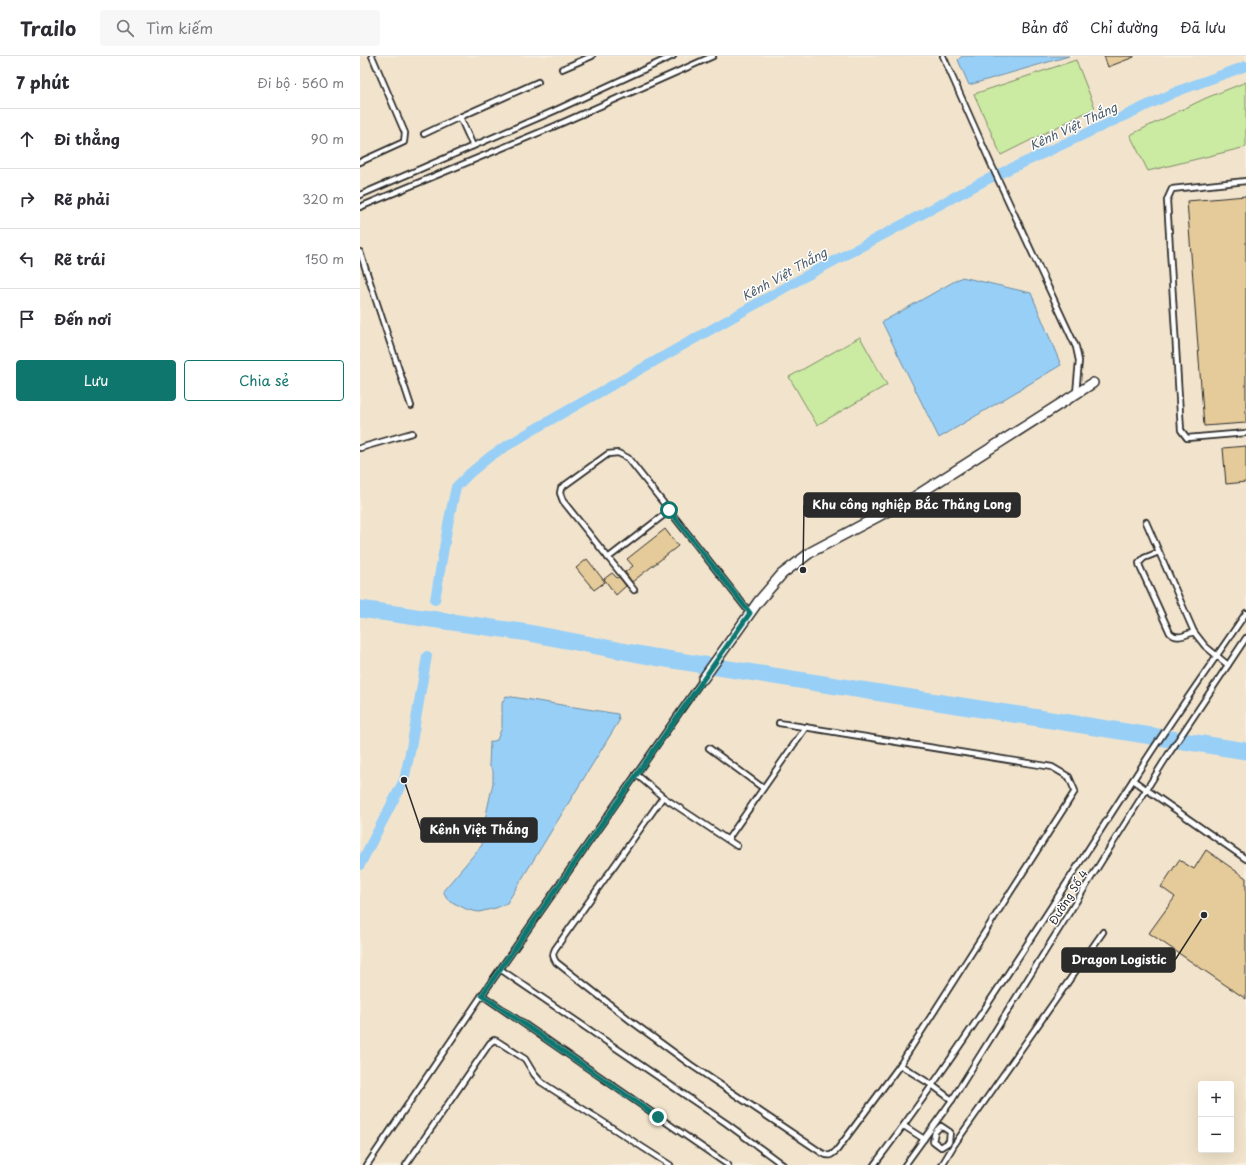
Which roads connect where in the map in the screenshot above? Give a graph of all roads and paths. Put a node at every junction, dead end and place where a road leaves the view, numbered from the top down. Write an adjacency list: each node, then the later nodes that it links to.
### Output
1 (372, 56): 11 (lane)
2 (592, 56): 6 (lane)
3 (673, 56): 10 (lane)
4 (712, 56): 14 (lane)
5 (943, 56): 17 (lane)
6 (562, 69)
7 (538, 82): 8 (lane)
8 (460, 117): 9 (lane); 10 (lane)
9 (424, 134)
10 (473, 146): 13 (lane)
11 (360, 162)
12 (1246, 181): 20 (lane)
13 (360, 195)
14 (360, 207)
15 (360, 252): 18 (lane)
16 (1093, 383): 17 (street)
17 (1076, 393): 27 (street)
18 (411, 406)
19 (412, 433): 21 (lane)
20 (1246, 433)
21 (360, 448)
22 (669, 510): 25 (lane); 25 (lane); 27 (lane)
23 (1146, 522): 24 (lane)
24 (1159, 552): 29 (lane); 29 (lane)
25 (608, 558): 26 (lane)
26 (634, 590)
27 (750, 613): 33 (street)
28 (1246, 614): 31 (lane)
29 (1194, 632): 31 (lane)
30 (1246, 638): 32 (lane, Đường Số 4)
31 (1216, 656): 32 (lane); 38 (lane)
32 (1228, 665): 40 (lane, Đường Số 4)
33 (703, 679): 37 (lane)
34 (780, 723): 35 (lane)
35 (806, 727): 39 (lane); 48 (lane)
36 (709, 748): 39 (lane)
37 (636, 774): 41 (lane); 46 (lane)
38 (1133, 780): 40 (lane); 49 (lane)
39 (763, 788): 42 (lane)
40 (1146, 790): 44 (lane); 50 (lane, Đường Số 4)
41 (663, 797): 42 (lane); 48 (lane)
42 (728, 839): 43 (lane)
43 (736, 846)
44 (1246, 859)
45 (1103, 932): 55 (lane)
46 (500, 969): 47 (lane); 60 (lane)
47 (482, 995): 56 (lane); 57 (lane)
48 (900, 1065): 49 (lane)
49 (932, 1085): 50 (lane); 51 (lane)
50 (952, 1100): 52 (lane, Đường Số 4)
51 (904, 1126): 53 (lane); 61 (lane)
52 (932, 1131): 53 (lane, Đường Số 4); 54 (lane); 54 (lane)
53 (924, 1139): 62 (lane, Đường Số 4)
54 (949, 1142): 55 (lane)
55 (954, 1145): 63 (lane)
56 (725, 1164)
57 (367, 1165)
58 (406, 1165): 59 (lane)
59 (670, 1165)
60 (783, 1165)
61 (874, 1165)
62 (906, 1165)
63 (942, 1165)

